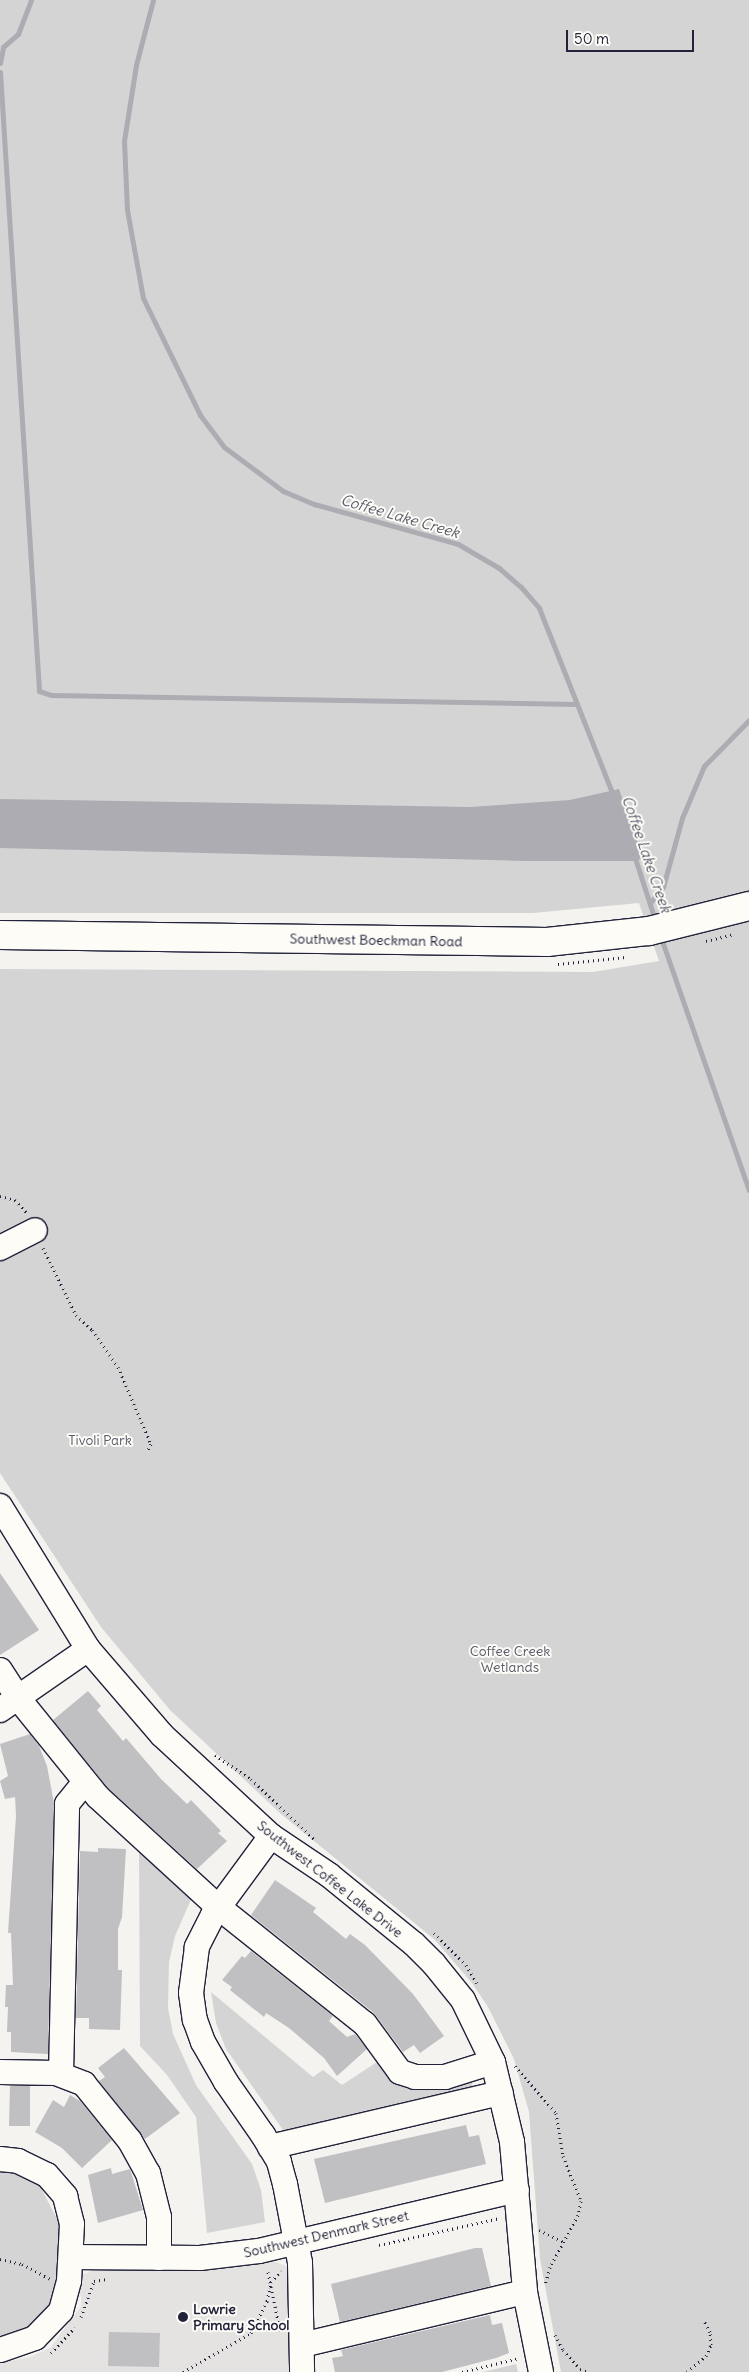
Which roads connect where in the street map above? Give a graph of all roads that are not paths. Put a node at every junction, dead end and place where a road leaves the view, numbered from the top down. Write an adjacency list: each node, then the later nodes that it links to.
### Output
1 (749, 906): 2 (main road, Southwest Boeckman Road)
2 (0, 935)
3 (35, 1230): 4 (street)
4 (0, 1248)
5 (0, 1506): 6 (street, Southwest Coffee Lake Drive)
6 (88, 1649): 8 (street); 10 (street, Southwest Coffee Lake Drive)
7 (0, 1670): 8 (street)
8 (9, 1704): 9 (street)
9 (84, 1783): 11 (street); 14 (street)
10 (271, 1836): 11 (street); 12 (street, Southwest Coffee Lake Drive)
11 (218, 1906): 12 (street); 16 (street)
12 (493, 2062): 15 (street, Southwest Coffee Lake Drive)
13 (0, 2072): 14 (street)
14 (61, 2074): 21 (street)
15 (501, 2093): 16 (street); 18 (street, Southwest Coffee Lake Drive)
16 (270, 2148): 19 (street)
17 (0, 2159): 20 (street)
18 (517, 2190): 19 (street, Southwest Denmark Street); 22 (street, Southwest Coffee Lake Drive)
19 (296, 2243): 21 (street, Southwest Denmark Street); 23 (street)
20 (71, 2257): 21 (street, Southwest Denmark Street); 24 (street)
21 (159, 2258)
22 (534, 2290): 23 (street); 26 (street, Southwest Coffee Lake Drive)
23 (302, 2345): 25 (street)
24 (0, 2350)
25 (302, 2372)
26 (541, 2372)

